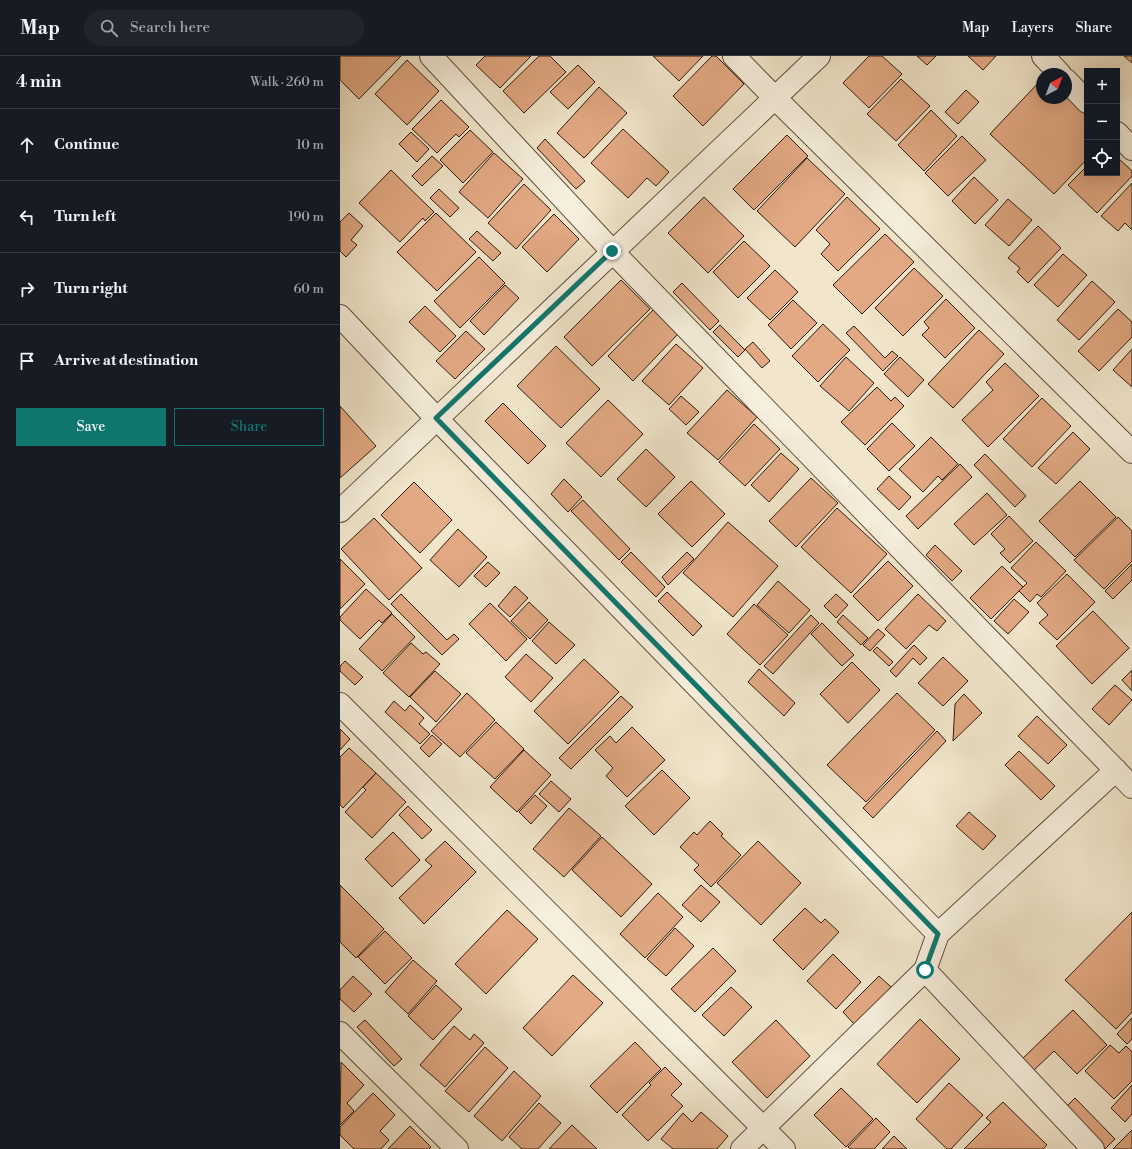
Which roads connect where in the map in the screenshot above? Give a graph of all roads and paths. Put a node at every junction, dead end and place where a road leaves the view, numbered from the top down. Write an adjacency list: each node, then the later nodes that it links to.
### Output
1 (431, 56): 11 (street)
2 (734, 56): 7 (street)
3 (819, 56): 7 (street)
4 (1043, 56): 5 (street)
5 (1054, 68)
6 (1072, 86): 8 (street)
7 (776, 99): 11 (street); 14 (street)
8 (1084, 99)
9 (1120, 136): 10 (street)
10 (1132, 149)
11 (612, 251): 13 (street); 17 (street)
12 (340, 316): 13 (street)
13 (436, 418): 15 (street); 18 (street)
14 (1132, 452)
15 (340, 511)
16 (340, 704): 21 (street)
17 (1126, 777): 18 (street)
18 (938, 934): 19 (street)
19 (925, 970): 21 (street); 25 (street)
20 (340, 1033): 22 (street)
21 (764, 1128): 23 (street); 24 (street)
22 (457, 1149)
23 (742, 1149)
24 (784, 1149)
25 (1094, 1149)

